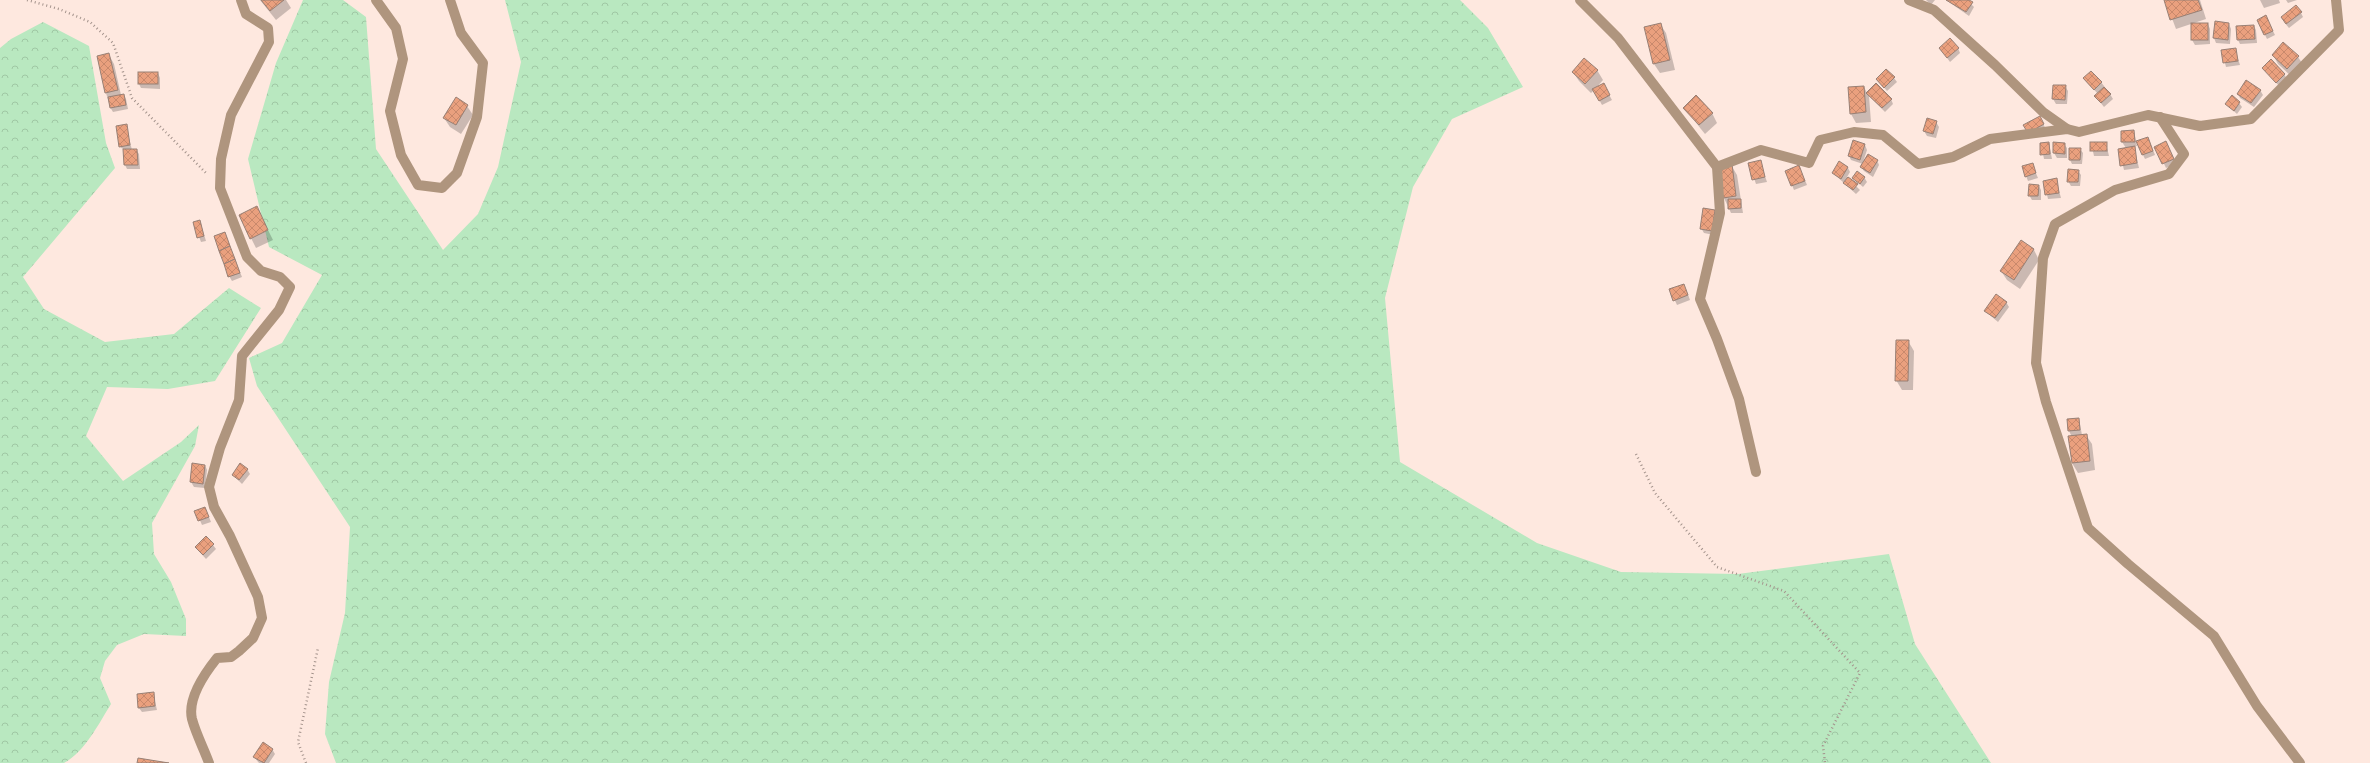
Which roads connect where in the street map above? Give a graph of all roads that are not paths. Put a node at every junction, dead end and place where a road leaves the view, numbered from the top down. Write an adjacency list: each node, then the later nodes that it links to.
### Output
1 (241, 0): 11 (street)
2 (376, 0): 3 (street)
3 (450, 0)
4 (1580, 0): 9 (street)
5 (1909, 0): 8 (street)
6 (2336, 0): 7 (street)
7 (2160, 118): 8 (street); 12 (street)
8 (2066, 129): 9 (street)
9 (1717, 167): 10 (street)
10 (1756, 472)
11 (209, 763)
12 (2300, 763)

